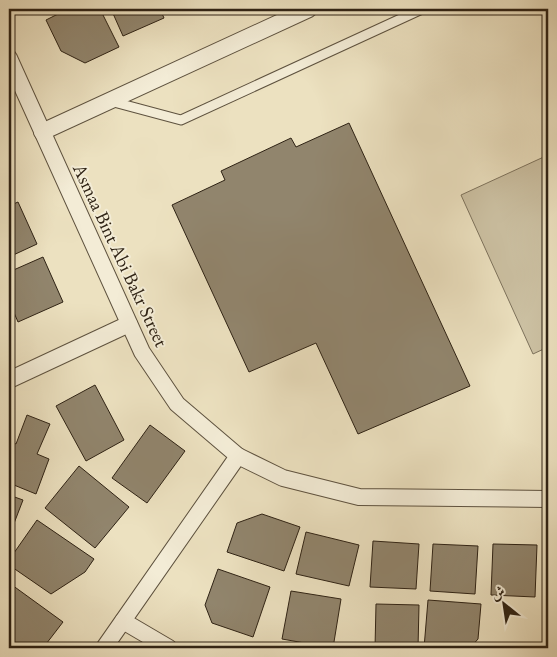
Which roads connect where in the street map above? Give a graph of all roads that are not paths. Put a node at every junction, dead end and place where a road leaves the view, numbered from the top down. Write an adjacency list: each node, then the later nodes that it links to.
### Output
1 (15, 9): 4 (lane)
2 (310, 9): 6 (street)
3 (421, 9): 6 (lane)
4 (9, 12)
5 (9, 58): 7 (street, Asmaa Bint Abi Bakr Street)
6 (110, 101): 7 (street)
7 (42, 132): 8 (street, Asmaa Bint Abi Bakr Street)
8 (129, 324): 9 (street); 10 (street, Asmaa Bint Abi Bakr Street)
9 (9, 380)
10 (238, 456): 11 (street, Asmaa Bint Abi Bakr Street); 12 (street)
11 (548, 500)
12 (123, 621): 13 (street); 14 (street)
13 (104, 648)
14 (169, 648)

